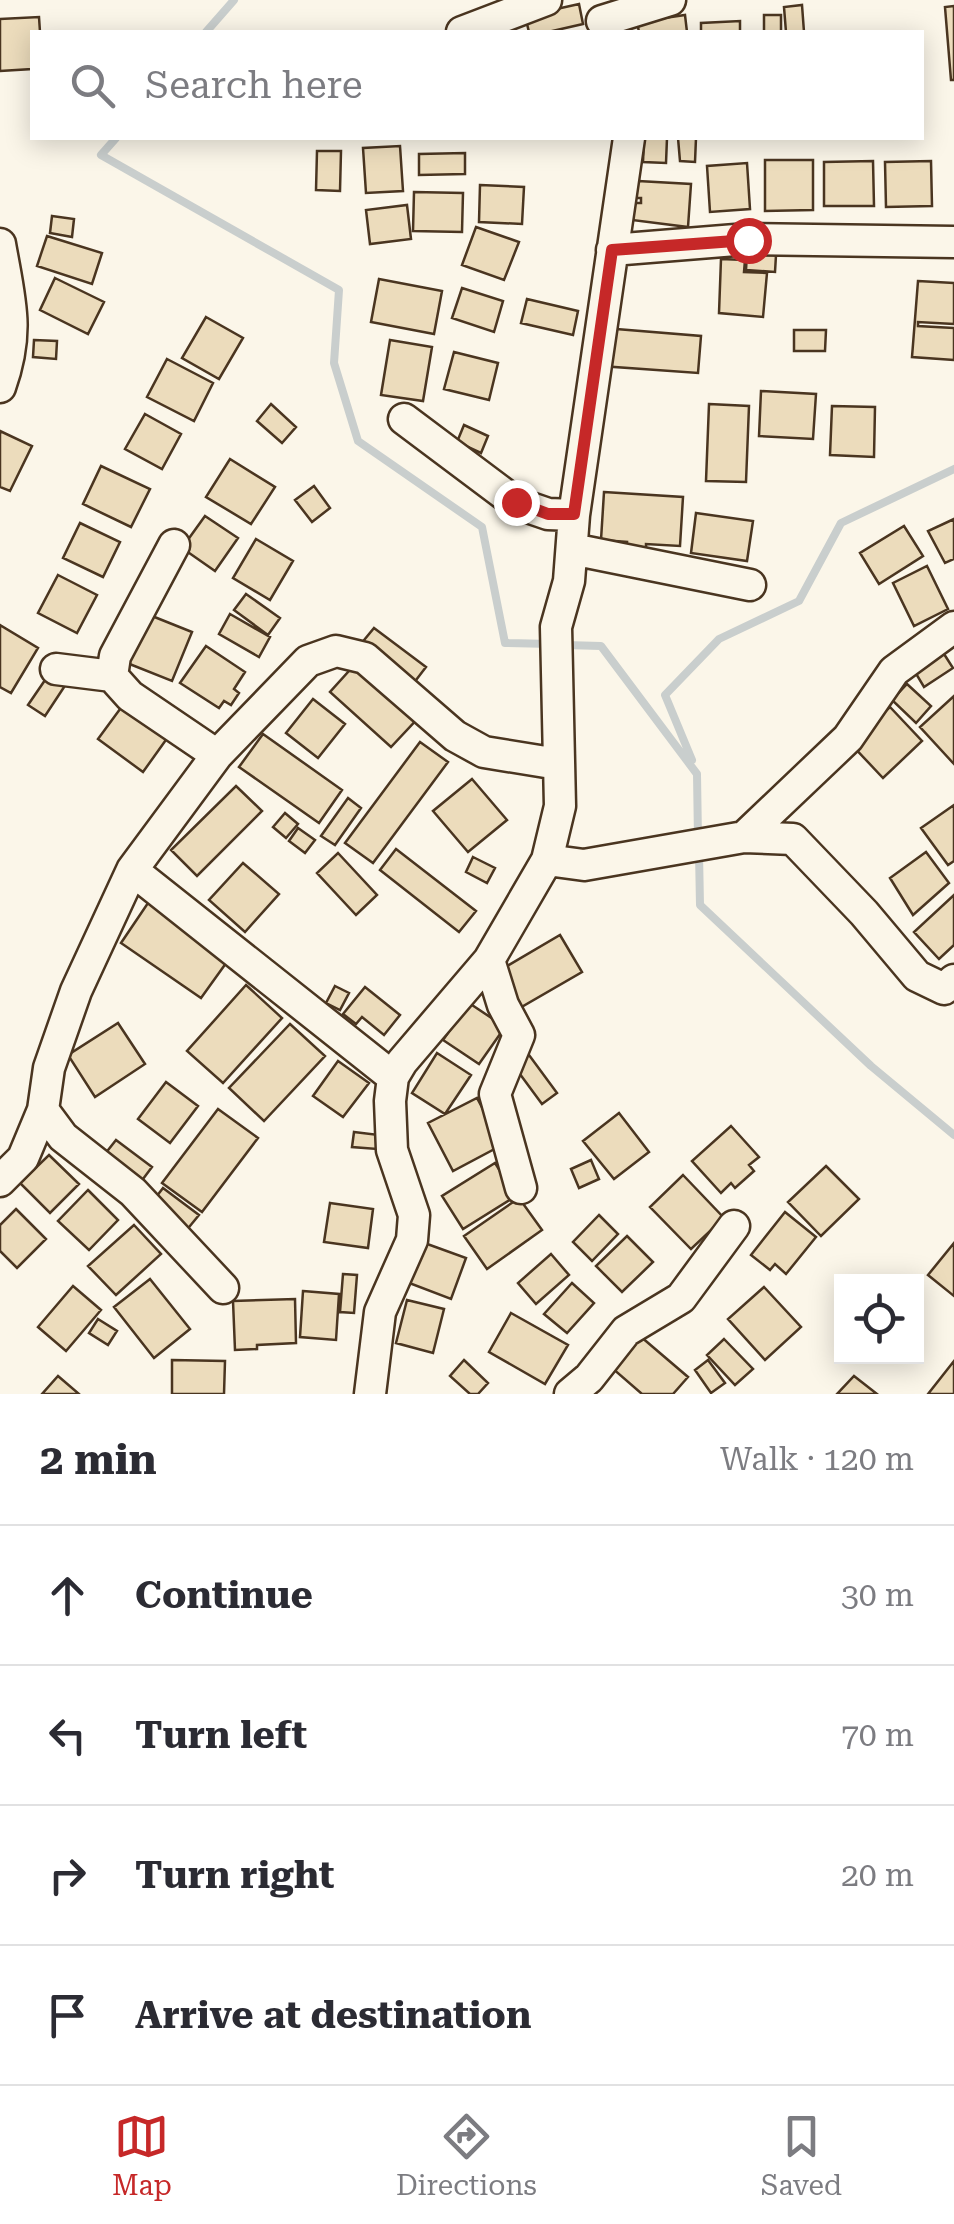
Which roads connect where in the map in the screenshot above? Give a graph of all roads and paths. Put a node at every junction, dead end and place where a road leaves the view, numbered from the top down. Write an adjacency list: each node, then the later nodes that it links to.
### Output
1 (546, 0): 4 (street)
2 (670, 0): 3 (street)
3 (600, 18)
4 (467, 30)
5 (629, 140): 8 (street)
6 (954, 242): 8 (street)
7 (0, 244): 9 (street)
8 (612, 250): 11 (street)
9 (0, 387)
10 (404, 419): 11 (street)
11 (574, 514): 13 (street)
12 (174, 545): 17 (street)
13 (572, 549): 14 (street); 19 (street)
14 (750, 585)
15 (954, 626): 20 (street)
16 (56, 669): 17 (street)
17 (112, 676): 18 (street)
18 (217, 756): 19 (street); 22 (street)
19 (558, 764): 21 (street)
20 (744, 837): 21 (street); 24 (street)
21 (547, 860): 23 (street)
22 (132, 870): 25 (street); 26 (street)
23 (489, 960): 25 (street); 28 (street)
24 (954, 980)
25 (394, 1077): 31 (street)
26 (43, 1110): 27 (street); 30 (street)
27 (0, 1181)
28 (521, 1188)
29 (734, 1226): 32 (street)
30 (223, 1288)
31 (370, 1394)
32 (570, 1394)

